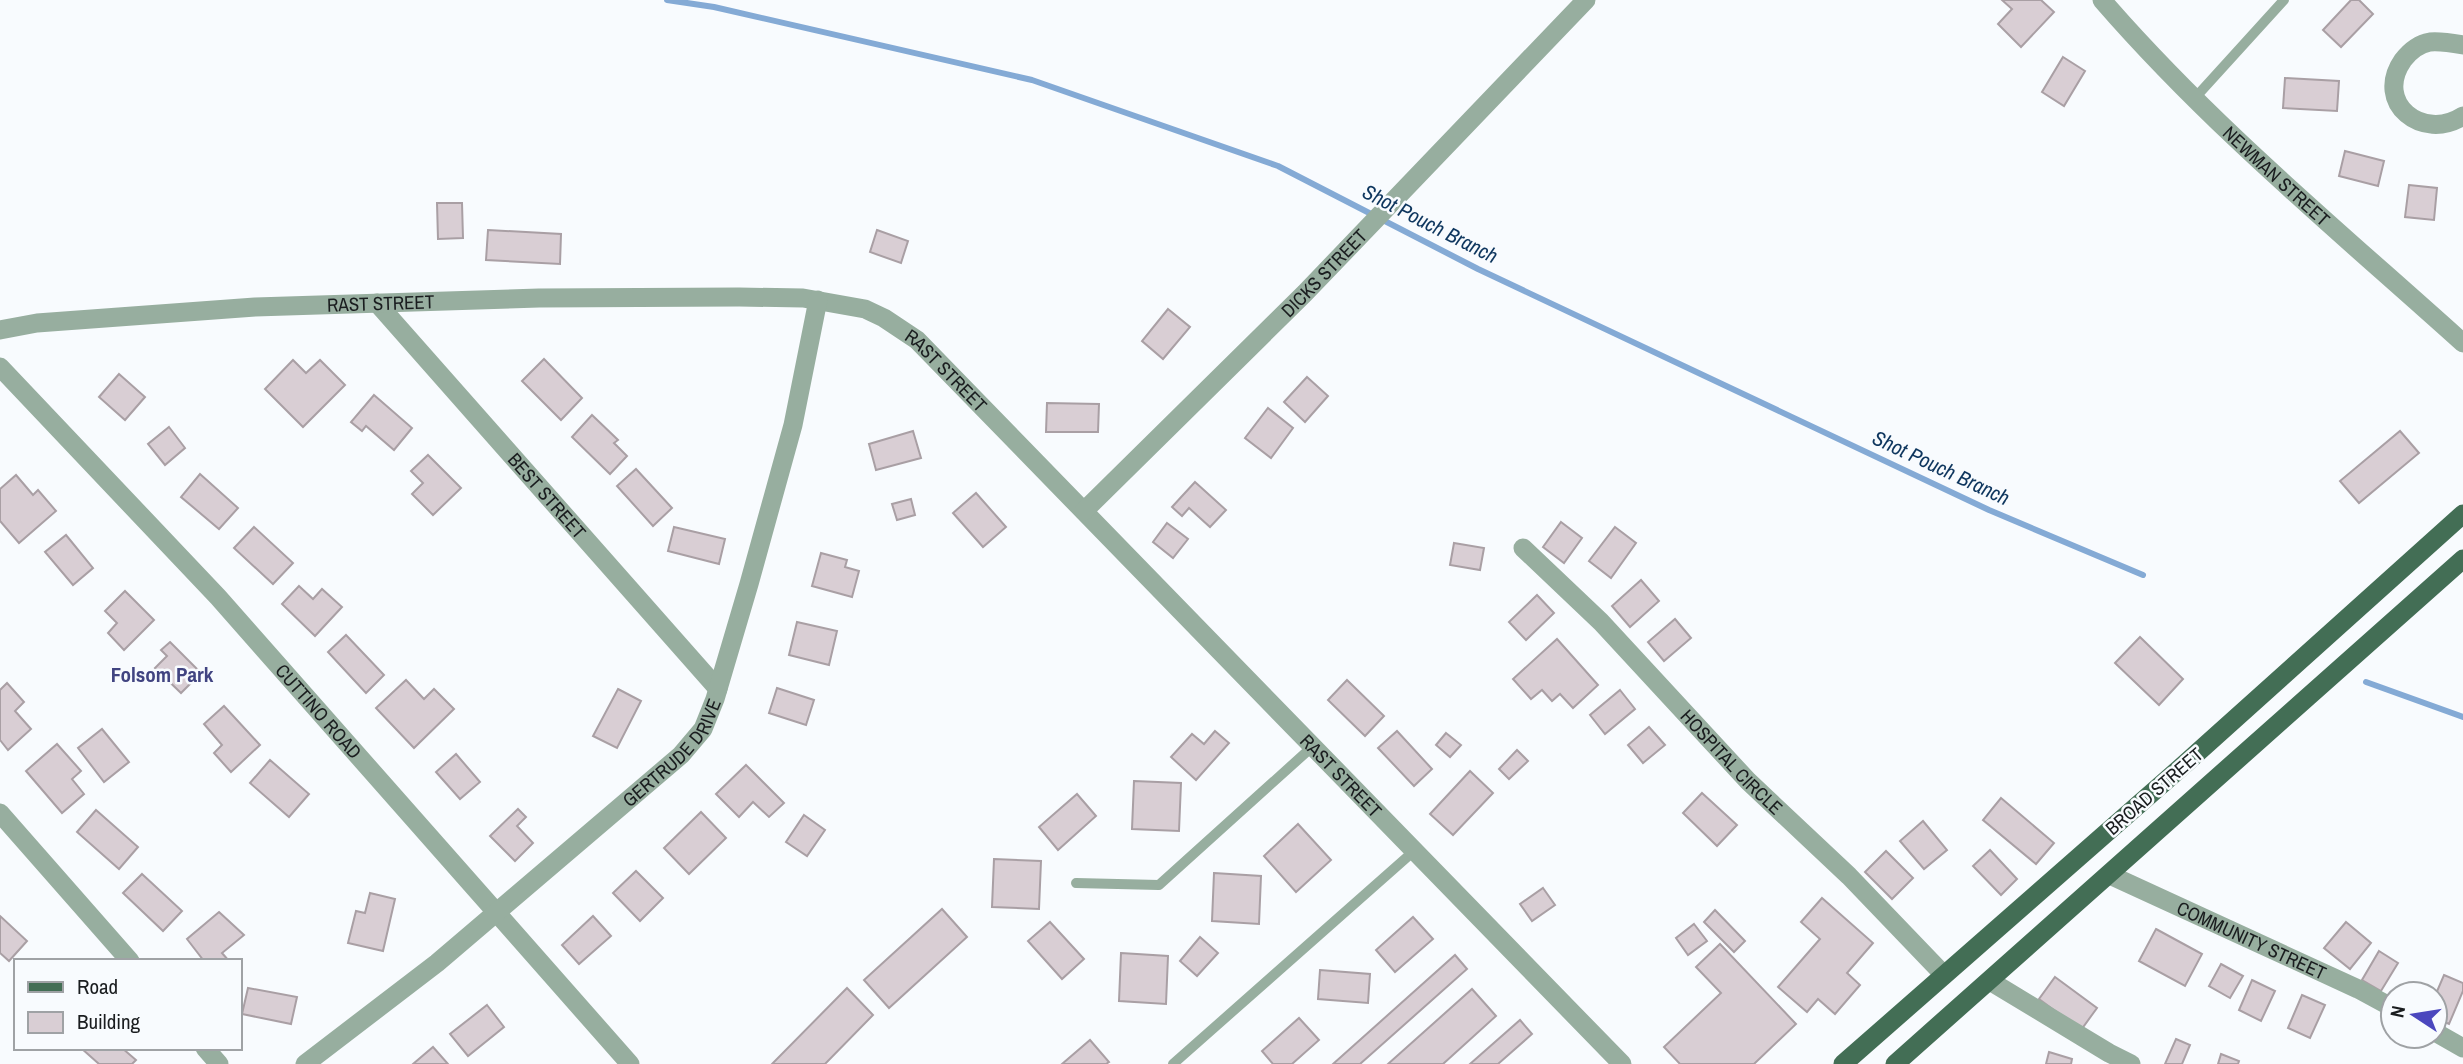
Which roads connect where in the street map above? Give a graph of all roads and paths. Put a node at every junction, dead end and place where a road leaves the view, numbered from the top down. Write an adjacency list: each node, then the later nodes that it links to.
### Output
1 (1586, 0): 12 (street, DICKS STREET)
2 (2102, 0): 5 (street, NEWMAN STREET)
3 (2284, 0): 5 (lane)
4 (2463, 45): 6 (street)
5 (2194, 99): 10 (street, NEWMAN STREET)
6 (2463, 116)
7 (818, 300): 8 (street, RAST STREET); 12 (street, RAST STREET); 16 (street, GERTRUDE DRIVE)
8 (377, 303): 9 (street, RAST STREET); 16 (street, BEST STREET)
9 (0, 330)
10 (2463, 343)
11 (0, 367): 22 (street, CUTTINO ROAD)
12 (1084, 512): 17 (street, RAST STREET)
13 (2463, 514): 24 (main road, BROAD STREET)
14 (1523, 548): 24 (street, HOSPITAL CIRCLE)
15 (2463, 559): 20 (main road, BROAD STREET)
16 (718, 689): 22 (street, GERTRUDE DRIVE)
17 (1312, 747): 19 (street, RAST STREET); 21 (lane)
18 (0, 813): 23 (street)
19 (1414, 851): 31 (lane); 32 (street, RAST STREET)
20 (2110, 875): 25 (main road, BROAD STREET); 26 (street, COMMUNITY STREET)
21 (1076, 883)
22 (497, 913): 29 (street, GERTRUDE DRIVE); 30 (street, CUTTINO ROAD)
23 (128, 959)
24 (1944, 975): 33 (main road, BROAD STREET)
25 (1990, 981): 34 (main road, BROAD STREET); 35 (street)
26 (2379, 1000)
27 (207, 1050): 28 (street)
28 (219, 1064)
29 (305, 1064)
30 (630, 1064)
31 (1173, 1064)
32 (1622, 1064)
33 (1843, 1064)
34 (1895, 1064)
35 (2132, 1064)

